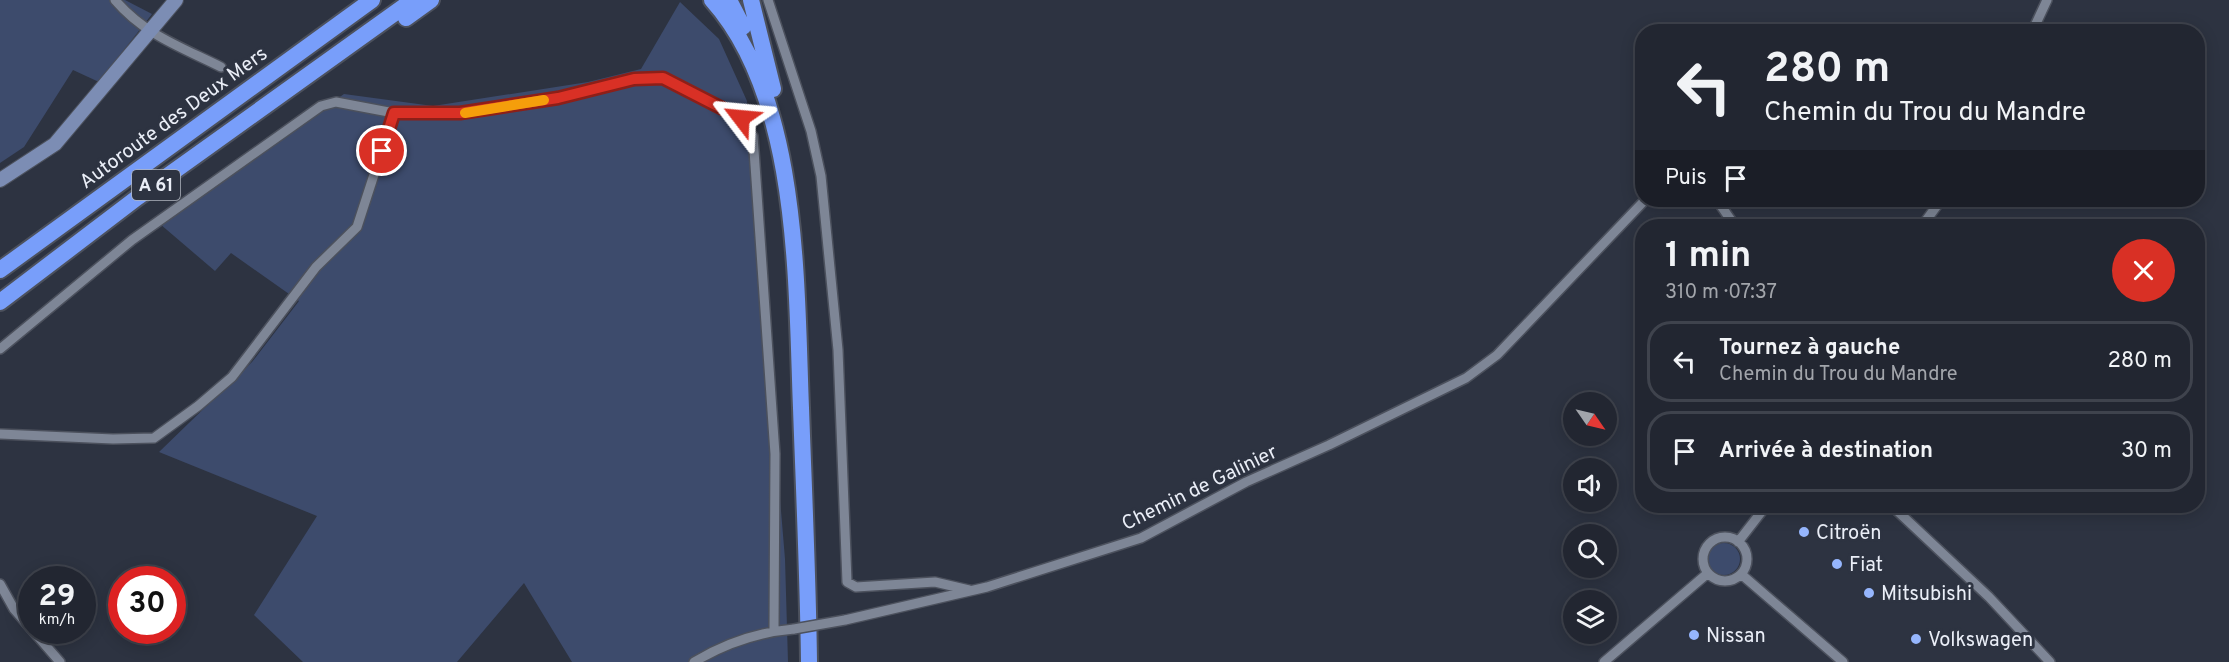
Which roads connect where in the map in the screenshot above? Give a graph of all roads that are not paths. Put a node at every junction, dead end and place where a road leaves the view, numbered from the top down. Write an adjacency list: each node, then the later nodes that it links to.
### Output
1 (116, 0): 13 (street)
2 (176, 0): 13 (main road)
3 (372, 0): 20 (highway, Autoroute des Deux Mers / A 61)
4 (413, 0): 15 (highway, A 61)
5 (431, 0): 15 (highway)
6 (712, 0): 16 (highway)
7 (729, 0): 16 (highway)
8 (735, 0): 16 (highway)
9 (751, 0): 16 (highway)
10 (768, 0): 30 (street)
11 (2047, 0): 12 (street)
12 (2036, 24)
13 (150, 33): 14 (street); 18 (main road)
14 (221, 67)
15 (315, 72): 21 (highway, A 61)
16 (765, 80): 34 (highway); 35 (highway)
17 (394, 113): 22 (street); 23 (street); 31 (street)
18 (0, 180)
19 (1638, 207): 30 (street, Chemin de Galinier)
20 (0, 270)
21 (0, 302)
22 (0, 349)
23 (0, 434)
24 (1761, 513): 26 (street)
25 (1899, 513): 38 (street)
26 (1738, 542): 27 (street); 28 (street)
27 (1708, 573): 28 (street); 36 (street)
28 (1741, 574): 37 (street)
29 (0, 584): 32 (street)
30 (971, 591): 31 (street, Chemin de Galinier, bridge)
31 (774, 630): 33 (street, Chemin de Galinier)
32 (60, 662)
33 (694, 662)
34 (810, 662)
35 (820, 662)
36 (1604, 662)
37 (1843, 662)
38 (2050, 662)

